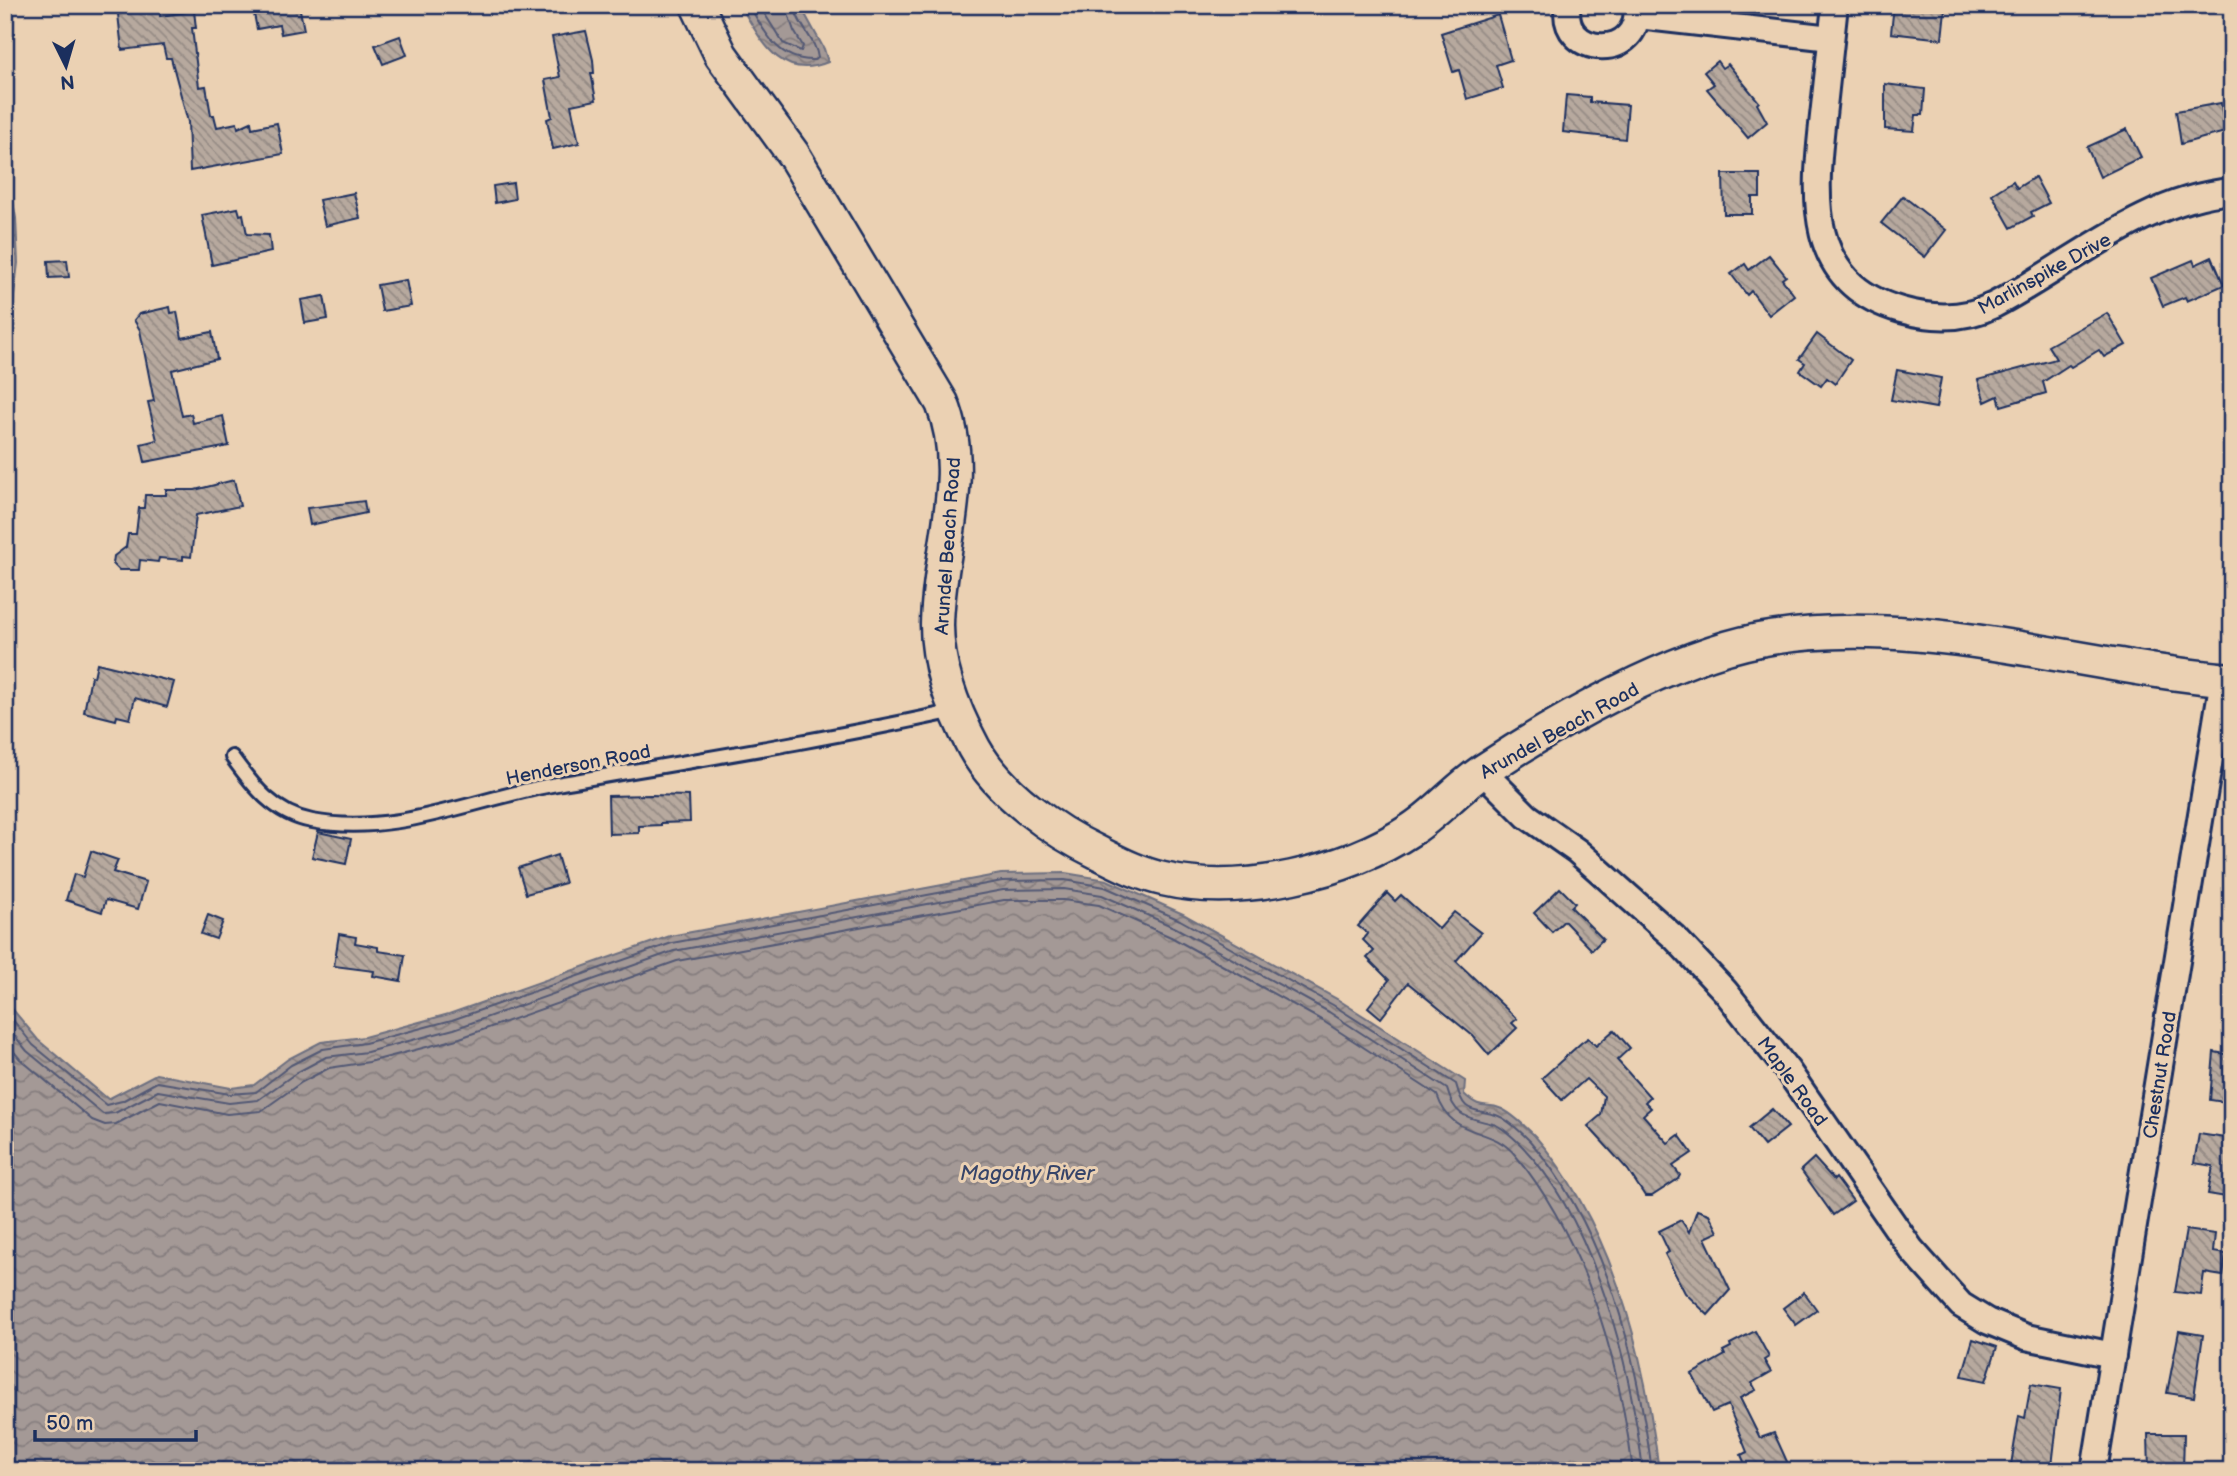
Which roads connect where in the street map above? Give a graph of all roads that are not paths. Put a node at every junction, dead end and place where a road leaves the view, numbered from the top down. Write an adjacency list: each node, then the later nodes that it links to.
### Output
1 (697, 5): 8 (street, Arundel Beach Road)
2 (1568, 5): 4 (street)
3 (1835, 5): 5 (street, Marlinspike Drive)
4 (1637, 11): 5 (street)
5 (1831, 38): 6 (street, Marlinspike Drive)
6 (2232, 191)
7 (2227, 680): 10 (street, Arundel Beach Road); 11 (street, Chestnut Road)
8 (956, 711): 9 (lane, Henderson Road); 10 (street, Arundel Beach Road)
9 (232, 757)
10 (1482, 771): 11 (street, Maple Road)
11 (2113, 1355): 12 (street, Chestnut Road)
12 (2094, 1471)

